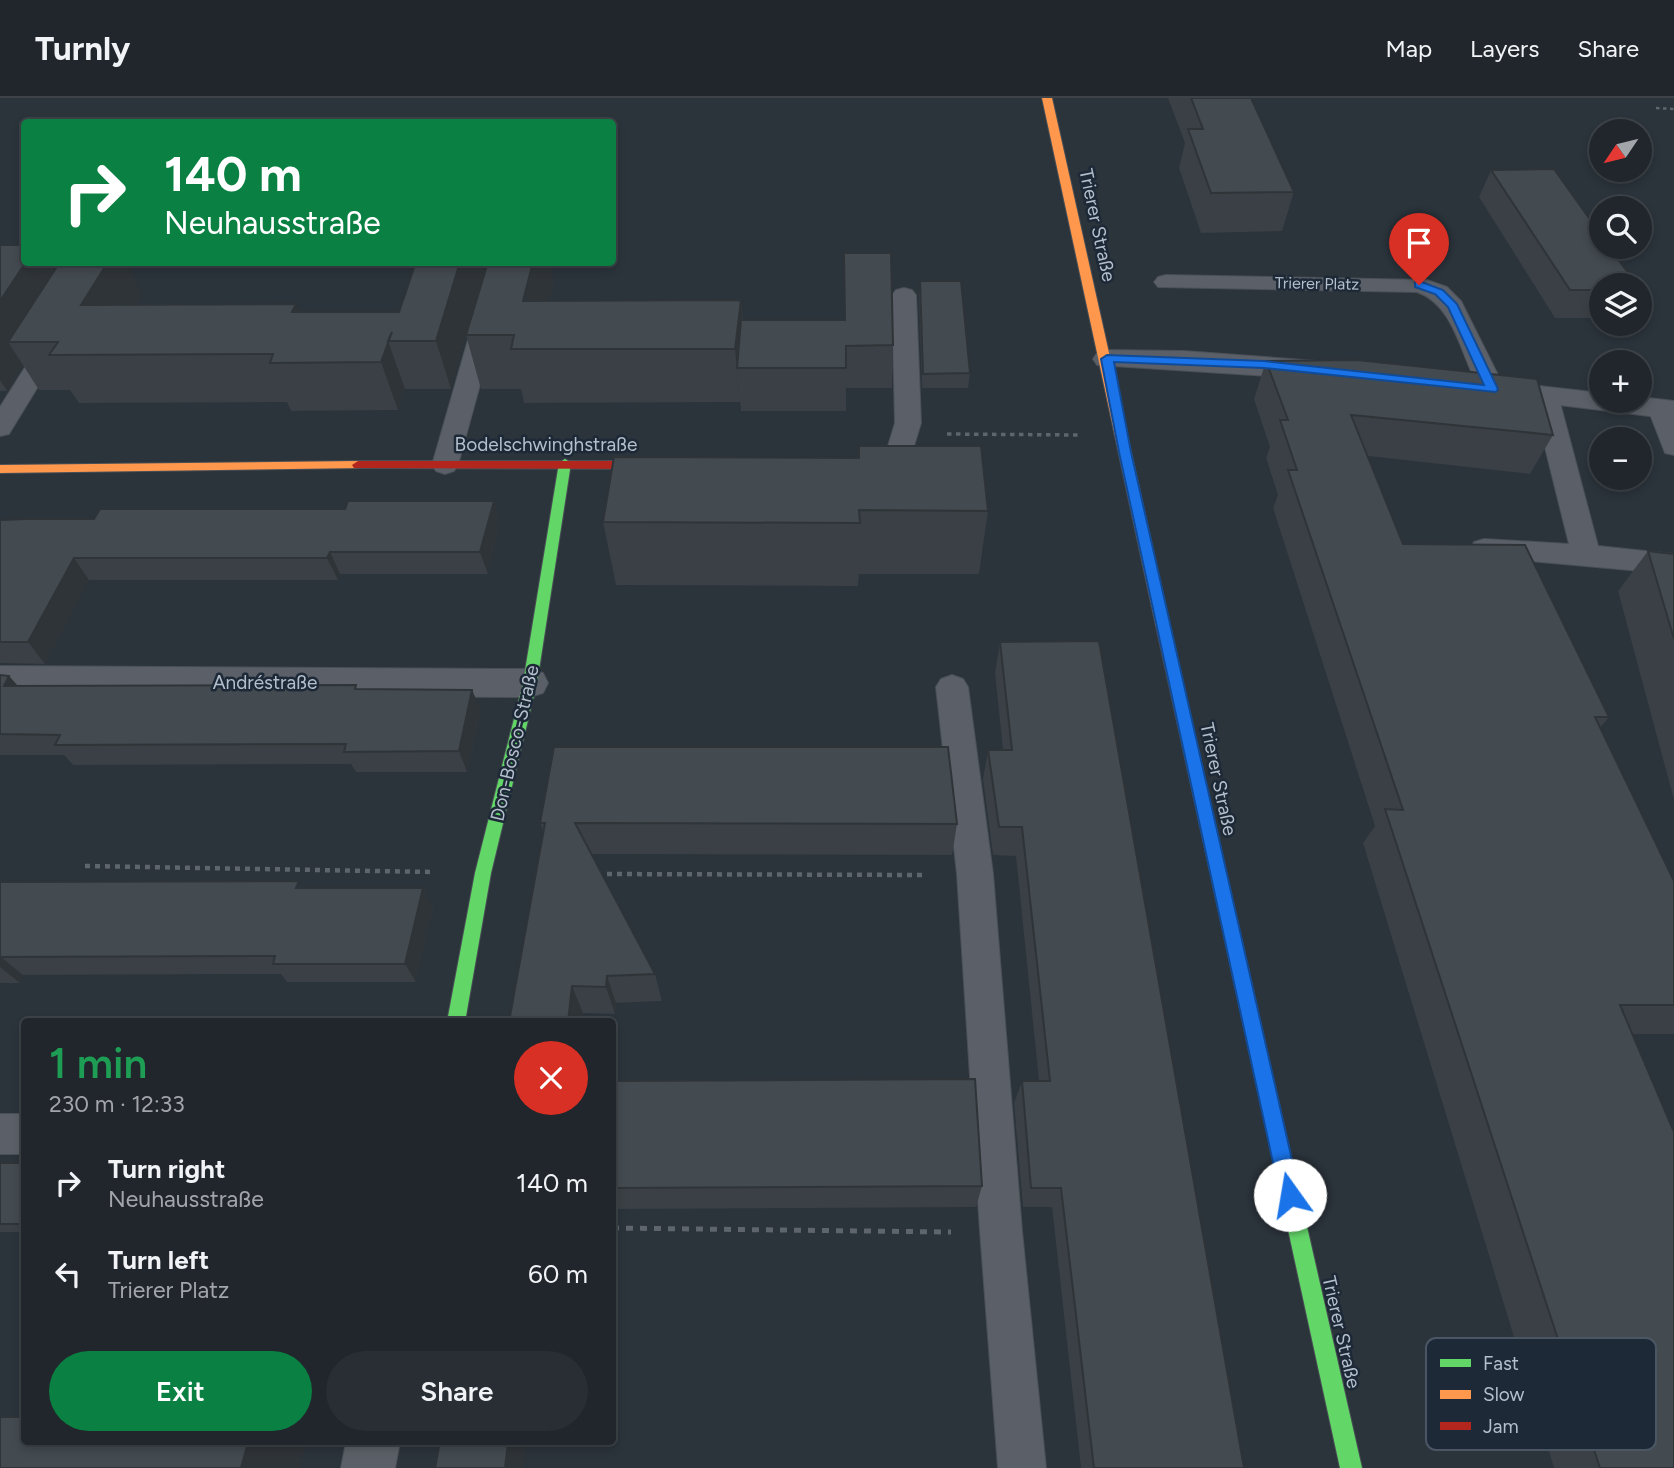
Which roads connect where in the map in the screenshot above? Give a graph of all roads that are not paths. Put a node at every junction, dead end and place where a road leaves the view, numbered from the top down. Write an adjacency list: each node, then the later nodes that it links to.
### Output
1 (1047, 98): 6 (main road, Trierer Straße)
2 (1166, 282): 8 (lane, Trierer Platz)
3 (494, 289): 14 (lane)
4 (904, 295): 16 (lane)
5 (68, 317): 11 (lane)
6 (1107, 359): 7 (street); 30 (main road, Trierer Straße)
7 (1340, 373)
8 (1479, 388): 9 (street)
9 (1545, 395): 10 (street); 19 (lane)
10 (1667, 410): 12 (lane)
11 (0, 428)
12 (1674, 447)
13 (565, 463): 14 (main road, Bodelschwinghstraße); 15 (main road, Bodelschwinghstraße); 22 (main road, Don-Bosco-Straße)
14 (445, 465): 17 (main road, Bodelschwinghstraße)
15 (675, 465)
16 (887, 469)
17 (0, 470)
18 (1483, 548): 19 (lane)
19 (1586, 555): 20 (lane)
20 (1674, 564)
21 (0, 680): 22 (street, Andréstraße)
22 (530, 683): 24 (main road, Don-Bosco-Straße)
23 (952, 687): 29 (lane)
24 (457, 1018)
25 (0, 1134): 26 (lane)
26 (21, 1134)
27 (372, 1445): 28 (street)
28 (368, 1468)
29 (1021, 1468)
30 (1351, 1468)

